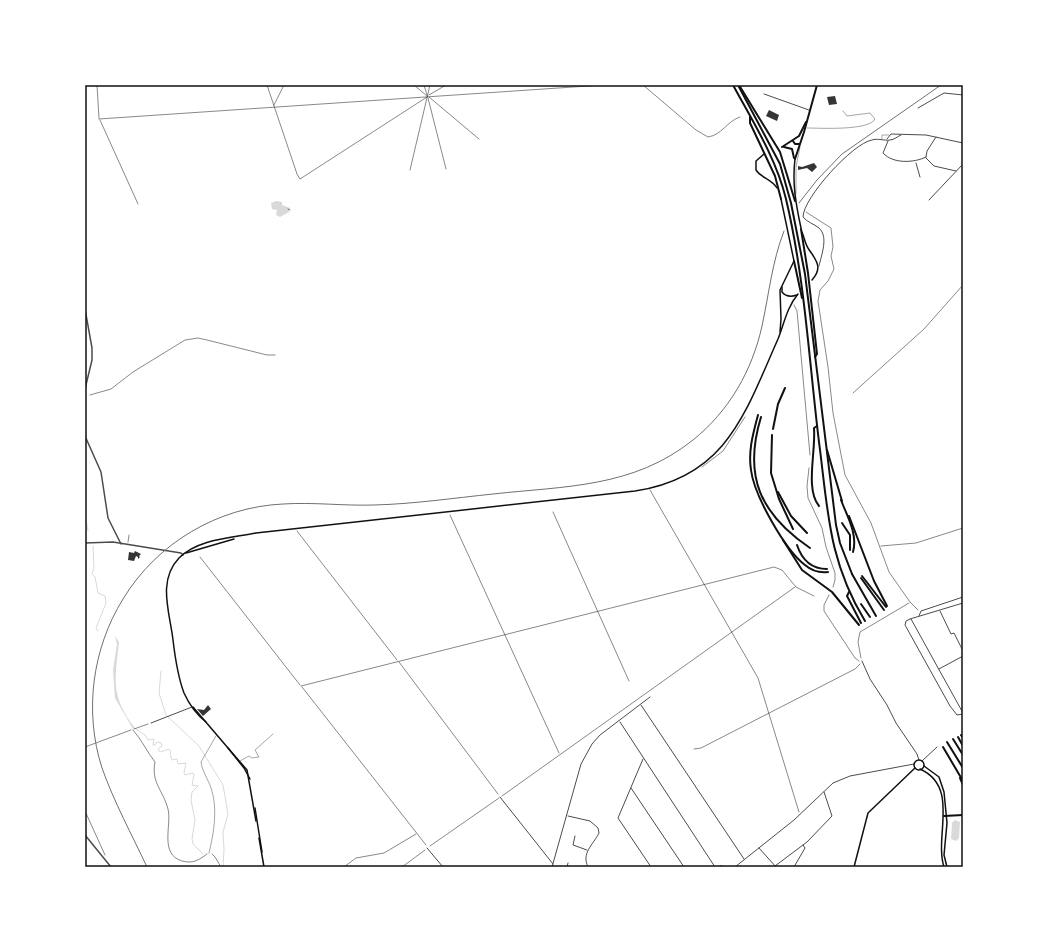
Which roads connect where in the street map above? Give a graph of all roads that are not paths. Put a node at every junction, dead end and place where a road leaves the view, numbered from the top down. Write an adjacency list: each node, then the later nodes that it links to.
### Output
1 (733, 85): 9 (main road)
2 (739, 85): 30 (main road); 39 (main road)
3 (817, 85): 7 (main road)
4 (764, 94): 7 (street)
5 (963, 95): 6 (street)
6 (918, 108)
7 (810, 110): 10 (main road)
8 (843, 111): 11 (lane)
9 (750, 116): 28 (main road); 36 (main road)
10 (807, 119): 11 (main road); 17 (main road)
11 (805, 128): 19 (main road)
12 (901, 135): 13 (street); 14 (street); 16 (street)
13 (889, 136): 15 (lane); 16 (street)
14 (936, 137): 18 (street); 21 (street)
15 (882, 140): 16 (street); 33 (street)
16 (888, 140): 23 (street)
17 (793, 142): 19 (main road); 22 (main road)
18 (963, 143)
19 (799, 144): 22 (main road); 27 (lane)
20 (764, 154): 28 (main road)
21 (926, 158): 23 (street); 25 (street)
22 (795, 159): 27 (main road)
23 (916, 162): 26 (street)
24 (963, 164): 25 (street)
25 (956, 171): 29 (street)
26 (920, 177)
27 (795, 194): 30 (main road)
28 (781, 199): 32 (main road)
29 (929, 200)
30 (795, 201): 31 (main road)
31 (801, 229): 33 (main road); 39 (main road)
32 (794, 261): 35 (main road); 36 (main road)
33 (818, 269): 34 (main road)
34 (812, 280)
35 (782, 285): 38 (main road); 38 (main road)
36 (803, 299): 44 (main road)
37 (85, 309): 41 (street)
38 (780, 335): 62 (main road)
39 (815, 358): 48 (main road)
40 (785, 388): 45 (main road)
41 (85, 389)
42 (758, 415): 53 (main road)
43 (761, 417): 59 (main road)
44 (817, 426): 51 (main road); 63 (main road)
45 (772, 430)
46 (772, 435): 49 (main road)
47 (85, 436): 57 (street)
48 (827, 449): 50 (main road); 69 (main road)
49 (774, 483): 54 (main road); 55 (main road)
50 (841, 500): 61 (main road); 67 (main road)
51 (819, 506)
52 (842, 523): 60 (main road)
53 (774, 525): 58 (main road); 63 (main road)
54 (792, 529)
55 (807, 533)
56 (85, 543): 57 (street)
57 (120, 544): 62 (street)
58 (796, 545)
59 (810, 548)
60 (850, 550)
61 (853, 552)
62 (183, 555): 80 (main road)
63 (849, 592): 73 (main road)
64 (963, 597): 71 (street)
65 (963, 603): 68 (street)
66 (862, 604): 70 (main road)
67 (884, 610)
68 (940, 610): 71 (street); 74 (street)
69 (876, 616)
70 (870, 617)
71 (920, 617): 72 (street)
72 (910, 619): 77 (street); 81 (street)
73 (865, 620)
74 (963, 651)
75 (963, 656): 77 (street)
76 (862, 661): 97 (street)
77 (938, 669): 81 (street)
78 (650, 697): 79 (street)
79 (641, 705): 82 (street); 123 (street)
80 (192, 707): 83 (street); 85 (main road)
81 (963, 712)
82 (619, 722): 96 (street); 113 (street)
83 (151, 723)
84 (273, 734): 98 (lane)
85 (217, 735): 94 (main road); 122 (lane)
86 (961, 735): 88 (main road)
87 (958, 737): 92 (main road)
88 (963, 738)
89 (953, 739): 95 (main road)
90 (947, 742): 103 (main road)
91 (943, 746): 105 (main road)
92 (963, 746)
93 (937, 747): 99 (street)
94 (228, 748): 98 (main road); 106 (main road)
95 (963, 755)
96 (643, 758): 109 (street); 135 (street)
97 (919, 760): 99 (main road); 100 (main road)
98 (240, 761): 106 (main road)
99 (922, 761): 101 (main road)
100 (914, 764): 102 (main road); 110 (street)
101 (924, 766): 104 (main road); 115 (main road)
102 (915, 768): 104 (main road); 138 (main road)
103 (963, 768)
104 (920, 770): 114 (main road)
105 (960, 777): 107 (main road); 108 (main road)
106 (250, 779): 128 (main road)
107 (963, 781)
108 (963, 785)
109 (630, 788): 133 (street); 134 (street)
110 (823, 792): 118 (street); 120 (street)
111 (500, 797): 125 (street)
112 (963, 815): 115 (main road)
113 (568, 816): 121 (street); 125 (street)
114 (944, 816): 115 (main road); 139 (main road)
115 (947, 817): 140 (main road)
116 (85, 836): 127 (street)
117 (575, 836): 121 (street)
118 (803, 844): 126 (street); 137 (street)
119 (428, 848): 129 (street)
120 (758, 848): 123 (street); 126 (street)
121 (587, 850): 132 (street)
122 (209, 853)
123 (744, 859): 136 (street)
124 (568, 863): 131 (street)
125 (553, 865): 130 (street)
126 (775, 866)
127 (111, 867)
128 (264, 867)
129 (444, 867)
130 (552, 867)
131 (567, 867)
132 (588, 867)
133 (651, 867)
134 (684, 867)
135 (715, 867)
136 (735, 867)
137 (794, 867)
138 (854, 867)
139 (944, 867)
140 (947, 867)

